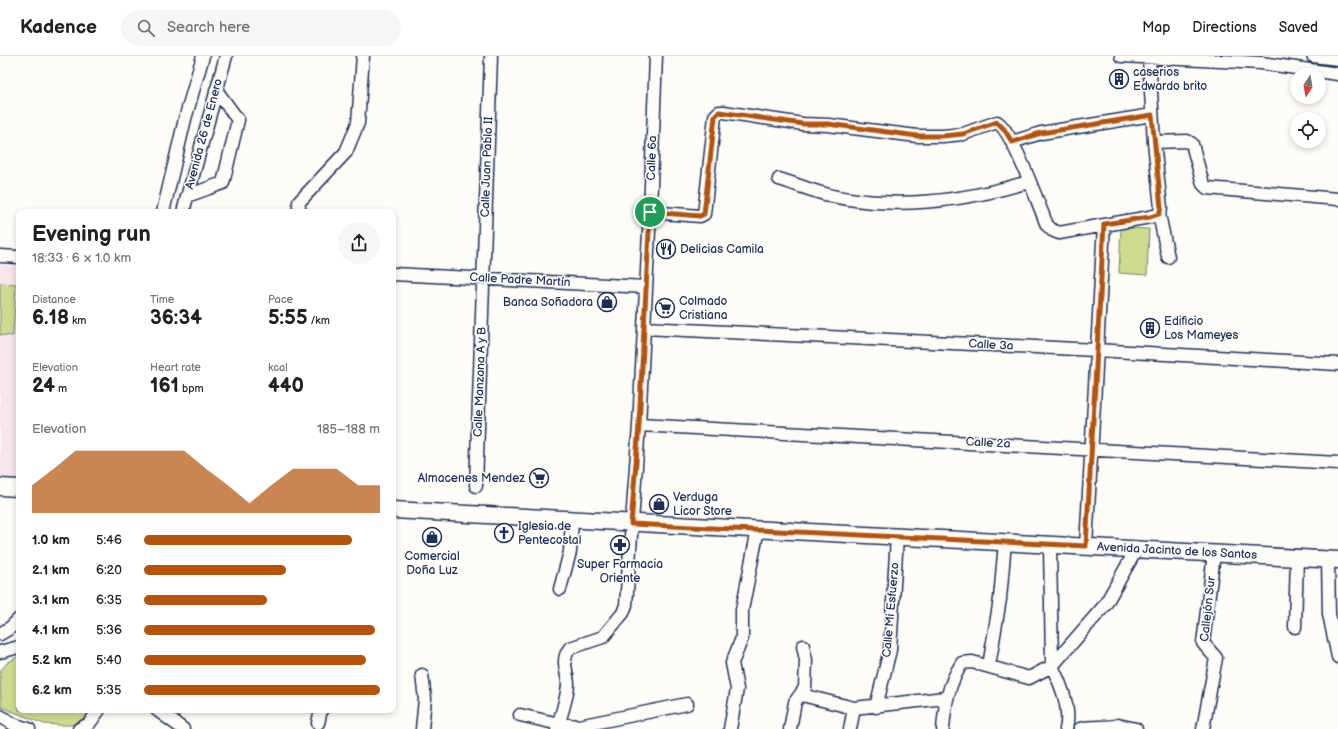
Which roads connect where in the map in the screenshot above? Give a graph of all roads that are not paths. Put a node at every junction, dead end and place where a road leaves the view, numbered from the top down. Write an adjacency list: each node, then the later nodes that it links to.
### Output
1 (203, 56): 19 (street, Avenida 26 de Enero)
2 (226, 56): 11 (street, Avenida 26 de Enero)
3 (363, 56): 21 (street)
4 (491, 56): 29 (street, Calle Juan Pablo II)
5 (656, 56): 22 (street, Calle 6a)
6 (1120, 56): 8 (street)
7 (1313, 56): 9 (street)
8 (1149, 58): 10 (street); 12 (street)
9 (1338, 59)
10 (1338, 74)
11 (216, 90): 17 (street, Avenida 26 de Enero); 17 (street)
12 (1152, 115): 13 (street); 14 (street)
13 (1012, 142): 16 (street); 22 (street)
14 (1154, 142): 18 (street); 23 (street)
15 (779, 179): 16 (street)
16 (1028, 182): 24 (street)
17 (187, 196): 20 (street, Avenida 26 de Enero)
18 (1338, 199)
19 (164, 209)
20 (184, 209)
21 (299, 209)
22 (650, 212): 30 (street, Calle 6a)
23 (1159, 214): 24 (street); 27 (street)
24 (1104, 224): 32 (street)
25 (0, 256): 26 (street)
26 (16, 257)
27 (1168, 257)
28 (396, 274): 29 (street, Calle Padre Martín)
29 (484, 278): 30 (street, Calle Padre Martín); 37 (street, Calle Manzana A y B)
30 (646, 287): 31 (street, Calle 6a)
31 (644, 328): 32 (street, Calle 3a); 34 (street, Calle 6a)
32 (1096, 350): 33 (street, Calle 3a); 35 (street)
33 (1338, 364)
34 (639, 425): 35 (street, Calle 2a); 42 (street, Calle 6a)
35 (1091, 449): 36 (street, Calle 2a); 47 (street)
36 (1338, 463)
37 (476, 486)
38 (0, 487): 39 (main road)
39 (16, 488)
40 (396, 510): 41 (main road, Avenida Jacinto de los Santos)
41 (572, 520): 42 (main road, Avenida Jacinto de los Santos); 52 (street)
42 (631, 524): 43 (main road, Avenida Jacinto de los Santos); 76 (street, Calle 6a)
43 (758, 529): 44 (main road, Avenida Jacinto de los Santos); 82 (street)
44 (897, 537): 45 (main road, Avenida Jacinto de los Santos); 66 (street, Calle Mi Esfuerzo)
45 (1005, 542): 46 (main road, Avenida Jacinto de los Santos); 60 (street)
46 (1050, 545): 47 (main road, Avenida Jacinto de los Santos); 61 (street)
47 (1086, 546): 48 (main road, Avenida Jacinto de los Santos)
48 (1136, 550): 49 (main road, Avenida Jacinto de los Santos); 61 (street)
49 (1214, 554): 50 (main road, Avenida Jacinto de los Santos); 88 (street, Callejón Sur)
50 (1297, 557): 51 (main road, Avenida Jacinto de los Santos); 54 (street)
51 (1333, 560): 59 (street)
52 (560, 589)
53 (16, 622): 55 (street)
54 (1295, 627)
55 (0, 634)
56 (803, 646): 63 (street)
57 (16, 648): 58 (street)
58 (1, 651)
59 (1338, 657)
60 (989, 666): 61 (street); 64 (street)
61 (1052, 666): 86 (street)
62 (422, 675): 81 (street)
63 (802, 695): 67 (street); 83 (street)
64 (946, 698): 66 (street); 85 (street)
65 (687, 704): 76 (street)
66 (876, 707): 67 (street)
67 (854, 708): 84 (street)
68 (97, 713): 79 (street)
69 (161, 713): 80 (street)
70 (320, 713): 74 (street)
71 (520, 715): 76 (street)
72 (0, 716): 75 (street)
73 (0, 721): 75 (street)
74 (318, 723)
75 (15, 725): 78 (street)
76 (558, 726)
77 (1085, 728): 87 (street)
78 (29, 729)
79 (79, 729)
80 (183, 729)
81 (422, 729)
82 (730, 729)
83 (790, 729)
84 (850, 729)
85 (943, 729)
86 (1066, 729)
87 (1136, 729)
88 (1203, 729)

